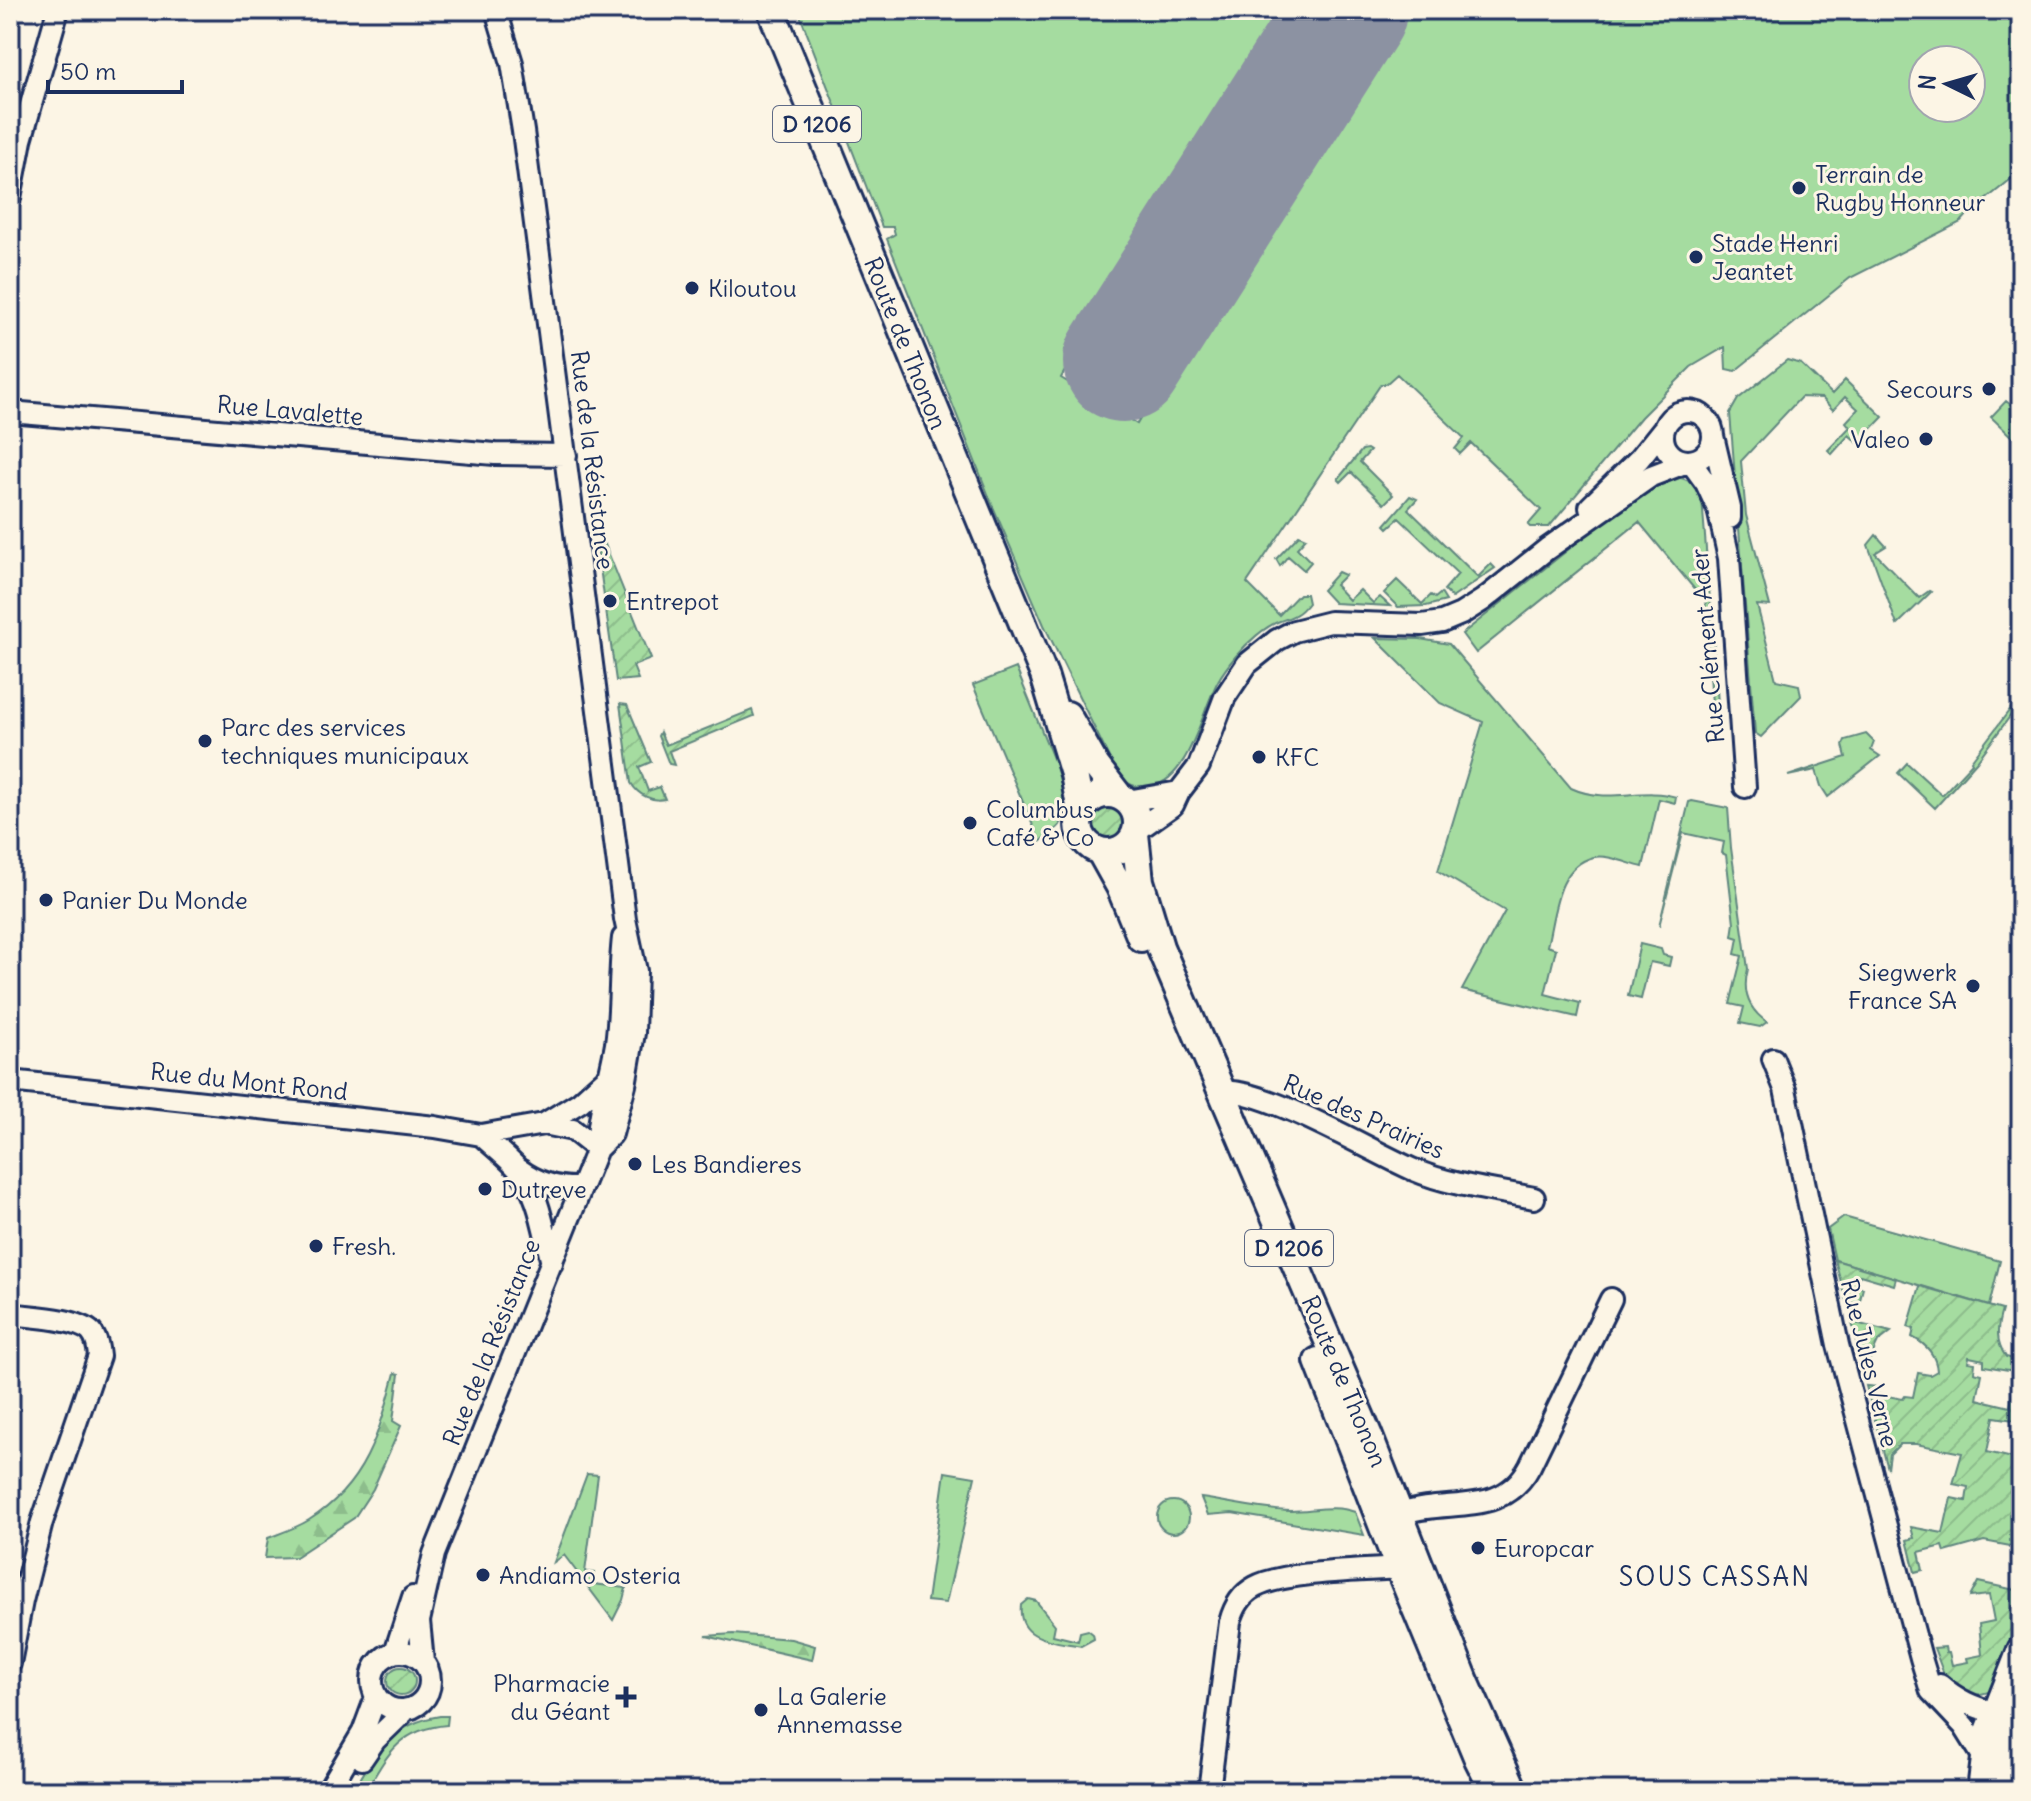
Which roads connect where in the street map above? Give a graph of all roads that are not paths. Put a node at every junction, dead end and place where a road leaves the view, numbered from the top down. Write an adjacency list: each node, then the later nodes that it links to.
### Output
1 (58, 10): 4 (street)
2 (496, 10): 8 (street, Rue de la Résistance)
3 (771, 10): 12 (main road, Route de Thonon / D 1206)
4 (10, 198)
5 (10, 412): 8 (street, Rue Lavalette)
6 (1663, 429): 7 (street); 9 (street, Rue Clément Ader); 10 (street)
7 (1713, 435): 9 (street); 11 (street)
8 (566, 455): 19 (street, Rue de la Résistance)
9 (1690, 461): 10 (street); 11 (street, Rue Clément Ader)
10 (1547, 549): 14 (street)
11 (1729, 558): 13 (street, Rue Clément Ader)
12 (1044, 675): 15 (main road, Route de Thonon / D 1206); 16 (main road, Route de Thonon / D 1206)
13 (1745, 787)
14 (1179, 792): 15 (street); 17 (street)
15 (1123, 798): 16 (main road); 17 (main road)
16 (1081, 812): 18 (main road)
17 (1136, 832): 18 (main road); 23 (main road, Route de Thonon / D 1206)
18 (1100, 851): 33 (main road, Route de Thonon / D 1206)
19 (625, 919): 21 (street, Rue de la Résistance); 26 (street, Rue de la Résistance)
20 (1779, 1055): 40 (street, Rue Jules Verne)
21 (611, 1074): 24 (street, Rue du Mont Rond); 26 (street, Rue de la Résistance)
22 (11, 1080): 25 (street, Rue du Mont Rond)
23 (1222, 1092): 29 (street, Rue des Prairies); 33 (main road, Route de Thonon / D 1206)
24 (544, 1124): 25 (street, Rue du Mont Rond); 26 (street, Rue du Mont Rond)
25 (481, 1135): 27 (street)
26 (597, 1149): 28 (street, Rue de la Résistance)
27 (520, 1170): 28 (street); 30 (street)
28 (581, 1188): 30 (street, Rue de la Résistance)
29 (1534, 1198)
30 (552, 1263): 34 (street, Rue de la Résistance)
31 (1611, 1299): 33 (street)
32 (10, 1314): 39 (street)
33 (1388, 1511): 35 (main road, Route de Thonon / D 1206); 50 (main road, Route de Thonon / D 1206)
34 (434, 1554): 37 (street, Rue de la Résistance); 38 (street, Rue de la Résistance)
35 (1399, 1568): 48 (street); 49 (main road, Route de Thonon / D 1206)
36 (2021, 1650): 44 (main road)
37 (395, 1652): 38 (street); 41 (street)
38 (423, 1662): 43 (street)
39 (10, 1663)
40 (1927, 1677): 44 (street); 45 (street, Rue Jules Verne)
41 (376, 1697): 43 (street); 46 (street)
42 (2021, 1701): 53 (main road)
43 (407, 1709): 47 (street)
44 (1996, 1713): 45 (main road); 52 (street)
45 (1984, 1758): 51 (main road)
46 (328, 1791)
47 (343, 1791)
48 (1209, 1791)
49 (1494, 1791)
50 (1514, 1791)
51 (1981, 1791)
52 (1992, 1791)
53 (1999, 1791)

